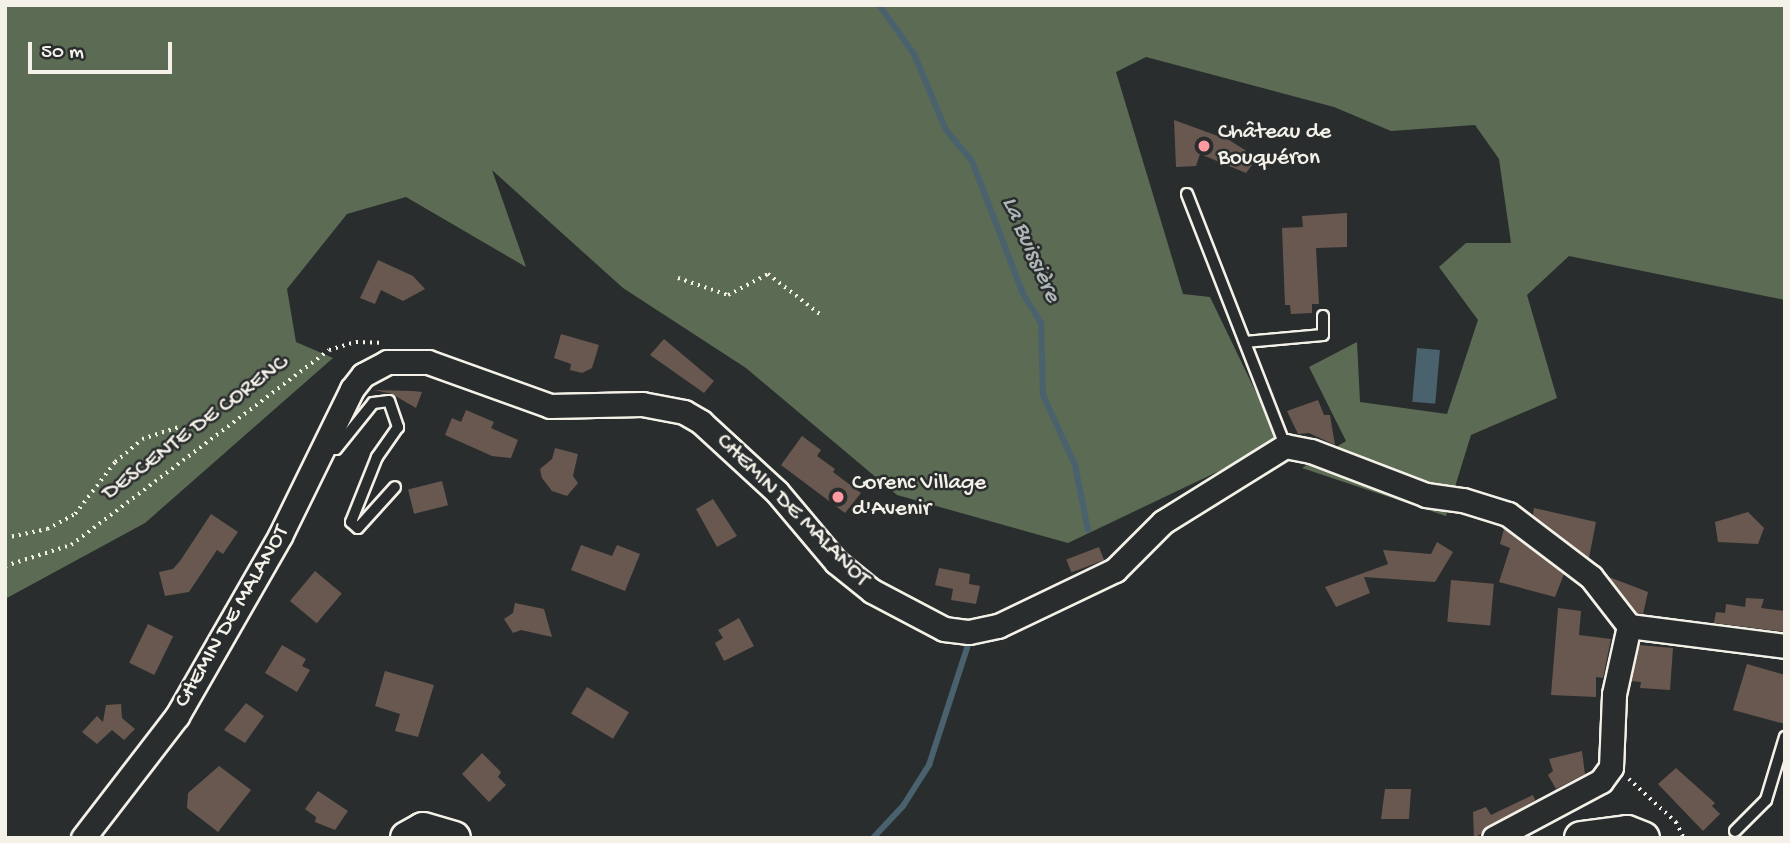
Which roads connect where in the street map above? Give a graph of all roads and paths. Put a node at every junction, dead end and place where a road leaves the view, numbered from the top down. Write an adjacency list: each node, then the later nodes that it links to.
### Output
1 (1187, 194): 5 (lane)
2 (678, 278): 3 (path)
3 (821, 315)
4 (1323, 316): 5 (lane)
5 (1245, 342): 8 (lane)
6 (404, 360): 8 (street, CHEMIN DE MALANOT); 9 (street, CHEMIN DE MALANOT); 12 (path, DESCENTE DE CORENC)
7 (178, 427): 11 (path)
8 (1285, 446): 13 (street)
9 (323, 447): 10 (lane); 18 (street, CHEMIN DE MALANOT)
10 (395, 487)
11 (5, 538)
12 (5, 566)
13 (1629, 626): 14 (street); 16 (street)
14 (1785, 646)
15 (1785, 737): 17 (lane)
16 (1611, 767): 21 (street); 24 (path)
17 (1735, 831)
18 (83, 838)
19 (407, 838): 20 (main road)
20 (454, 838)
21 (1494, 838)
22 (1581, 838): 23 (main road)
23 (1643, 838)
24 (1684, 838)

